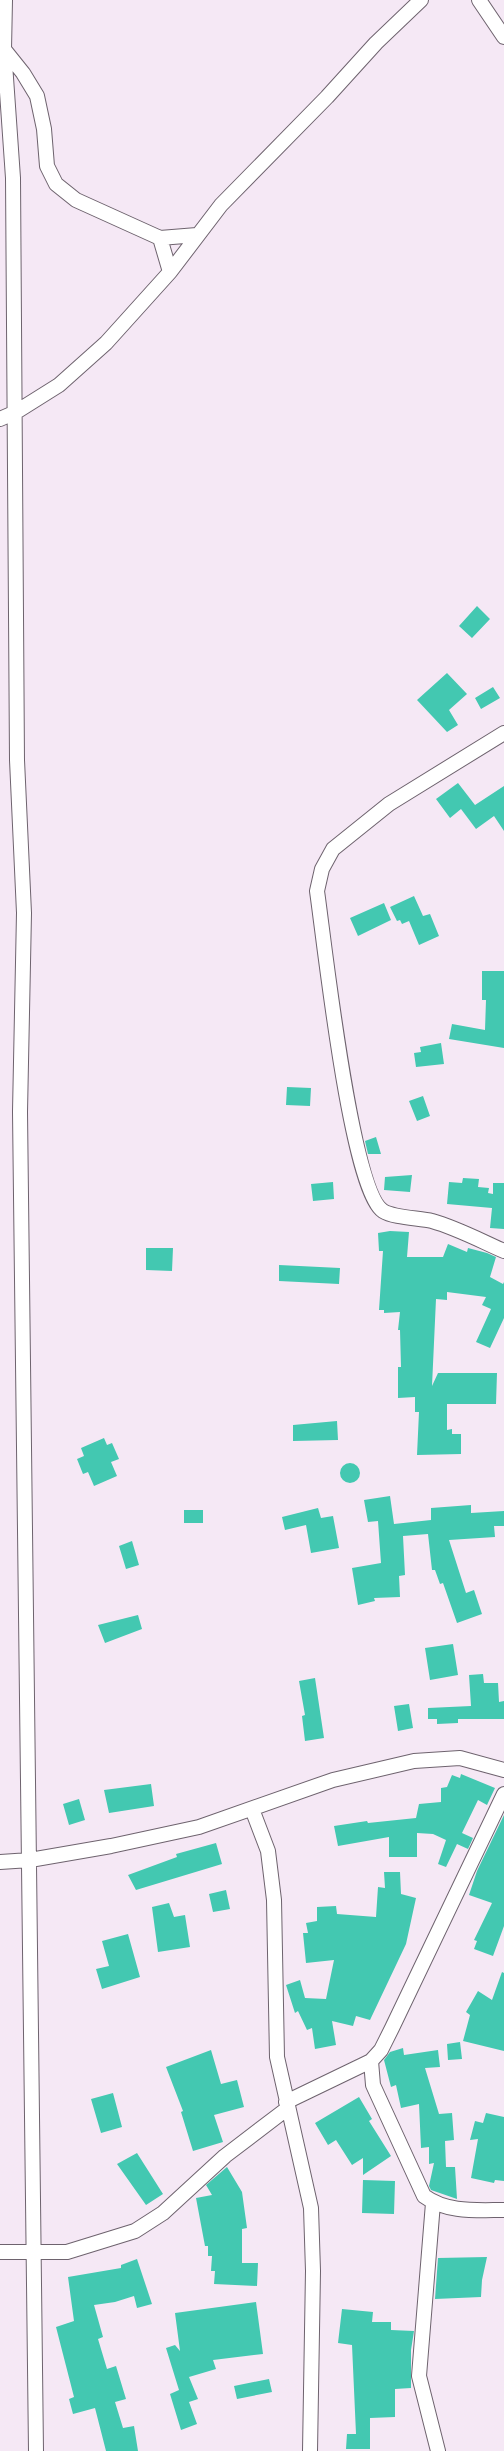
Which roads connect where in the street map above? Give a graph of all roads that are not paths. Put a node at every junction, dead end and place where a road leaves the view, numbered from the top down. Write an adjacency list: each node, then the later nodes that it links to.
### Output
1 (5, 0): 5 (street)
2 (421, 0): 6 (street)
3 (479, 0): 4 (street)
4 (504, 37)
5 (2, 47): 7 (street); 9 (street)
6 (197, 235): 7 (street); 8 (street)
7 (160, 238): 8 (street)
8 (170, 272): 9 (street)
9 (16, 412): 10 (street); 16 (street)
10 (0, 419)
11 (504, 733): 12 (street)
12 (504, 1251)
13 (504, 1770): 15 (street)
14 (504, 1794): 18 (street)
15 (252, 1809): 16 (street); 19 (street)
16 (30, 1860): 17 (street); 23 (street)
17 (0, 1862)
18 (371, 2061): 19 (street); 20 (street)
19 (287, 2105): 23 (street); 25 (street)
20 (433, 2203): 21 (street); 26 (street)
21 (504, 2211)
22 (0, 2252): 23 (street)
23 (34, 2252): 24 (street)
24 (36, 2451)
25 (310, 2451)
26 (438, 2451)

